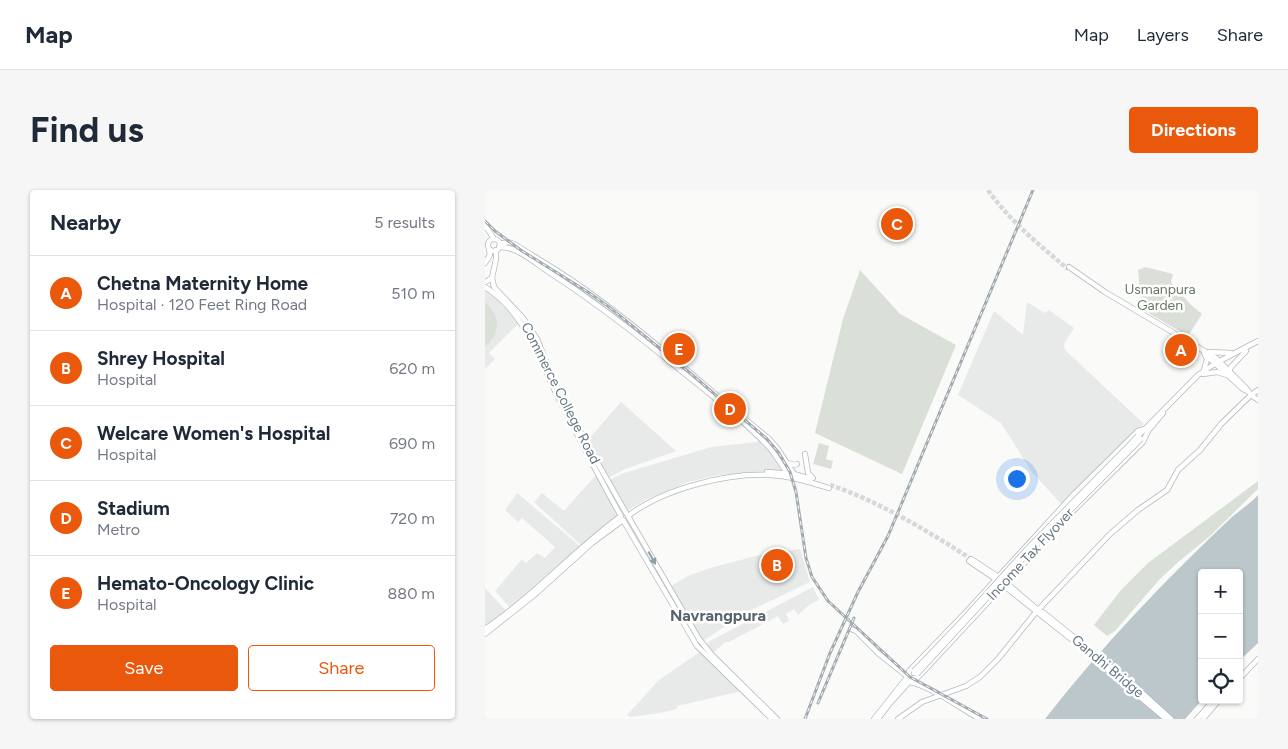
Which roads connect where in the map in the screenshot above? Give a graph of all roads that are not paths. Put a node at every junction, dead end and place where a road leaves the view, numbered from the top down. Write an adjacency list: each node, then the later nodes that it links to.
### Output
1 (485, 225): 3 (main road)
2 (485, 236): 4 (main road)
3 (494, 239): 4 (main road); 5 (main road)
4 (488, 247): 5 (main road); 6 (main road)
5 (498, 247): 8 (main road); 21 (main road)
6 (485, 263)
7 (1068, 268): 13 (main road)
8 (492, 278): 9 (main road); 29 (main road, Commerce College Road)
9 (485, 282)
10 (485, 287): 30 (main road, Commerce College Road)
11 (1258, 342): 12 (main road); 14 (main road)
12 (1246, 350): 15 (main road); 17 (main road)
13 (1204, 352): 14 (main road); 15 (main road); 16 (main road)
14 (1234, 353): 15 (main road)
15 (1218, 363): 16 (main road); 17 (main road)
16 (1204, 372): 17 (main road); 22 (main road)
17 (1229, 373): 19 (main road)
18 (1258, 390): 19 (main road)
19 (1249, 393): 20 (main road); 38 (main road)
20 (1258, 400)
21 (725, 404): 24 (main road); 26 (main road)
22 (1147, 430): 33 (main road); 34 (main road); 48 (main road, Income Tax Flyover, bridge)
23 (805, 454): 28 (main road)
24 (787, 462): 25 (main road); 27 (main road)
25 (797, 464)
26 (786, 473): 27 (main road); 29 (main road)
27 (793, 476): 28 (main road); 28 (main road); 29 (main road)
28 (815, 481)
29 (627, 514): 30 (main road); 43 (main road, Commerce College Road, one-way to 43)
30 (622, 518): 41 (main road); 42 (main road); 43 (main road, Commerce College Road)
31 (970, 560): 32 (main road)
32 (986, 571): 33 (main road); 35 (main road); 35 (main road)
33 (1002, 572): 35 (main road)
34 (1011, 579): 35 (main road); 37 (main road)
35 (1000, 582): 36 (main road); 37 (main road); 48 (main road)
36 (1000, 591): 37 (main road); 48 (main road)
37 (1015, 593): 38 (main road)
38 (1037, 611): 39 (main road); 49 (main road)
39 (1043, 615): 58 (main road, Gandhi Bridge); 59 (main road, Gandhi Bridge)
40 (851, 629): 48 (main road)
41 (485, 630)
42 (485, 634)
43 (700, 646): 52 (main road); 53 (main road)
44 (1258, 655): 46 (main road)
45 (1258, 659): 47 (main road)
46 (1243, 670)
47 (1243, 674)
48 (910, 678): 49 (main road); 54 (main road); 55 (main road)
49 (941, 695): 56 (main road); 57 (main road)
50 (1210, 704): 60 (main road)
51 (1216, 704): 61 (main road)
52 (772, 719)
53 (777, 719)
54 (874, 719)
55 (878, 719)
56 (898, 719)
57 (979, 719)
58 (1166, 719)
59 (1171, 719)
60 (1197, 719)
61 (1203, 719)

